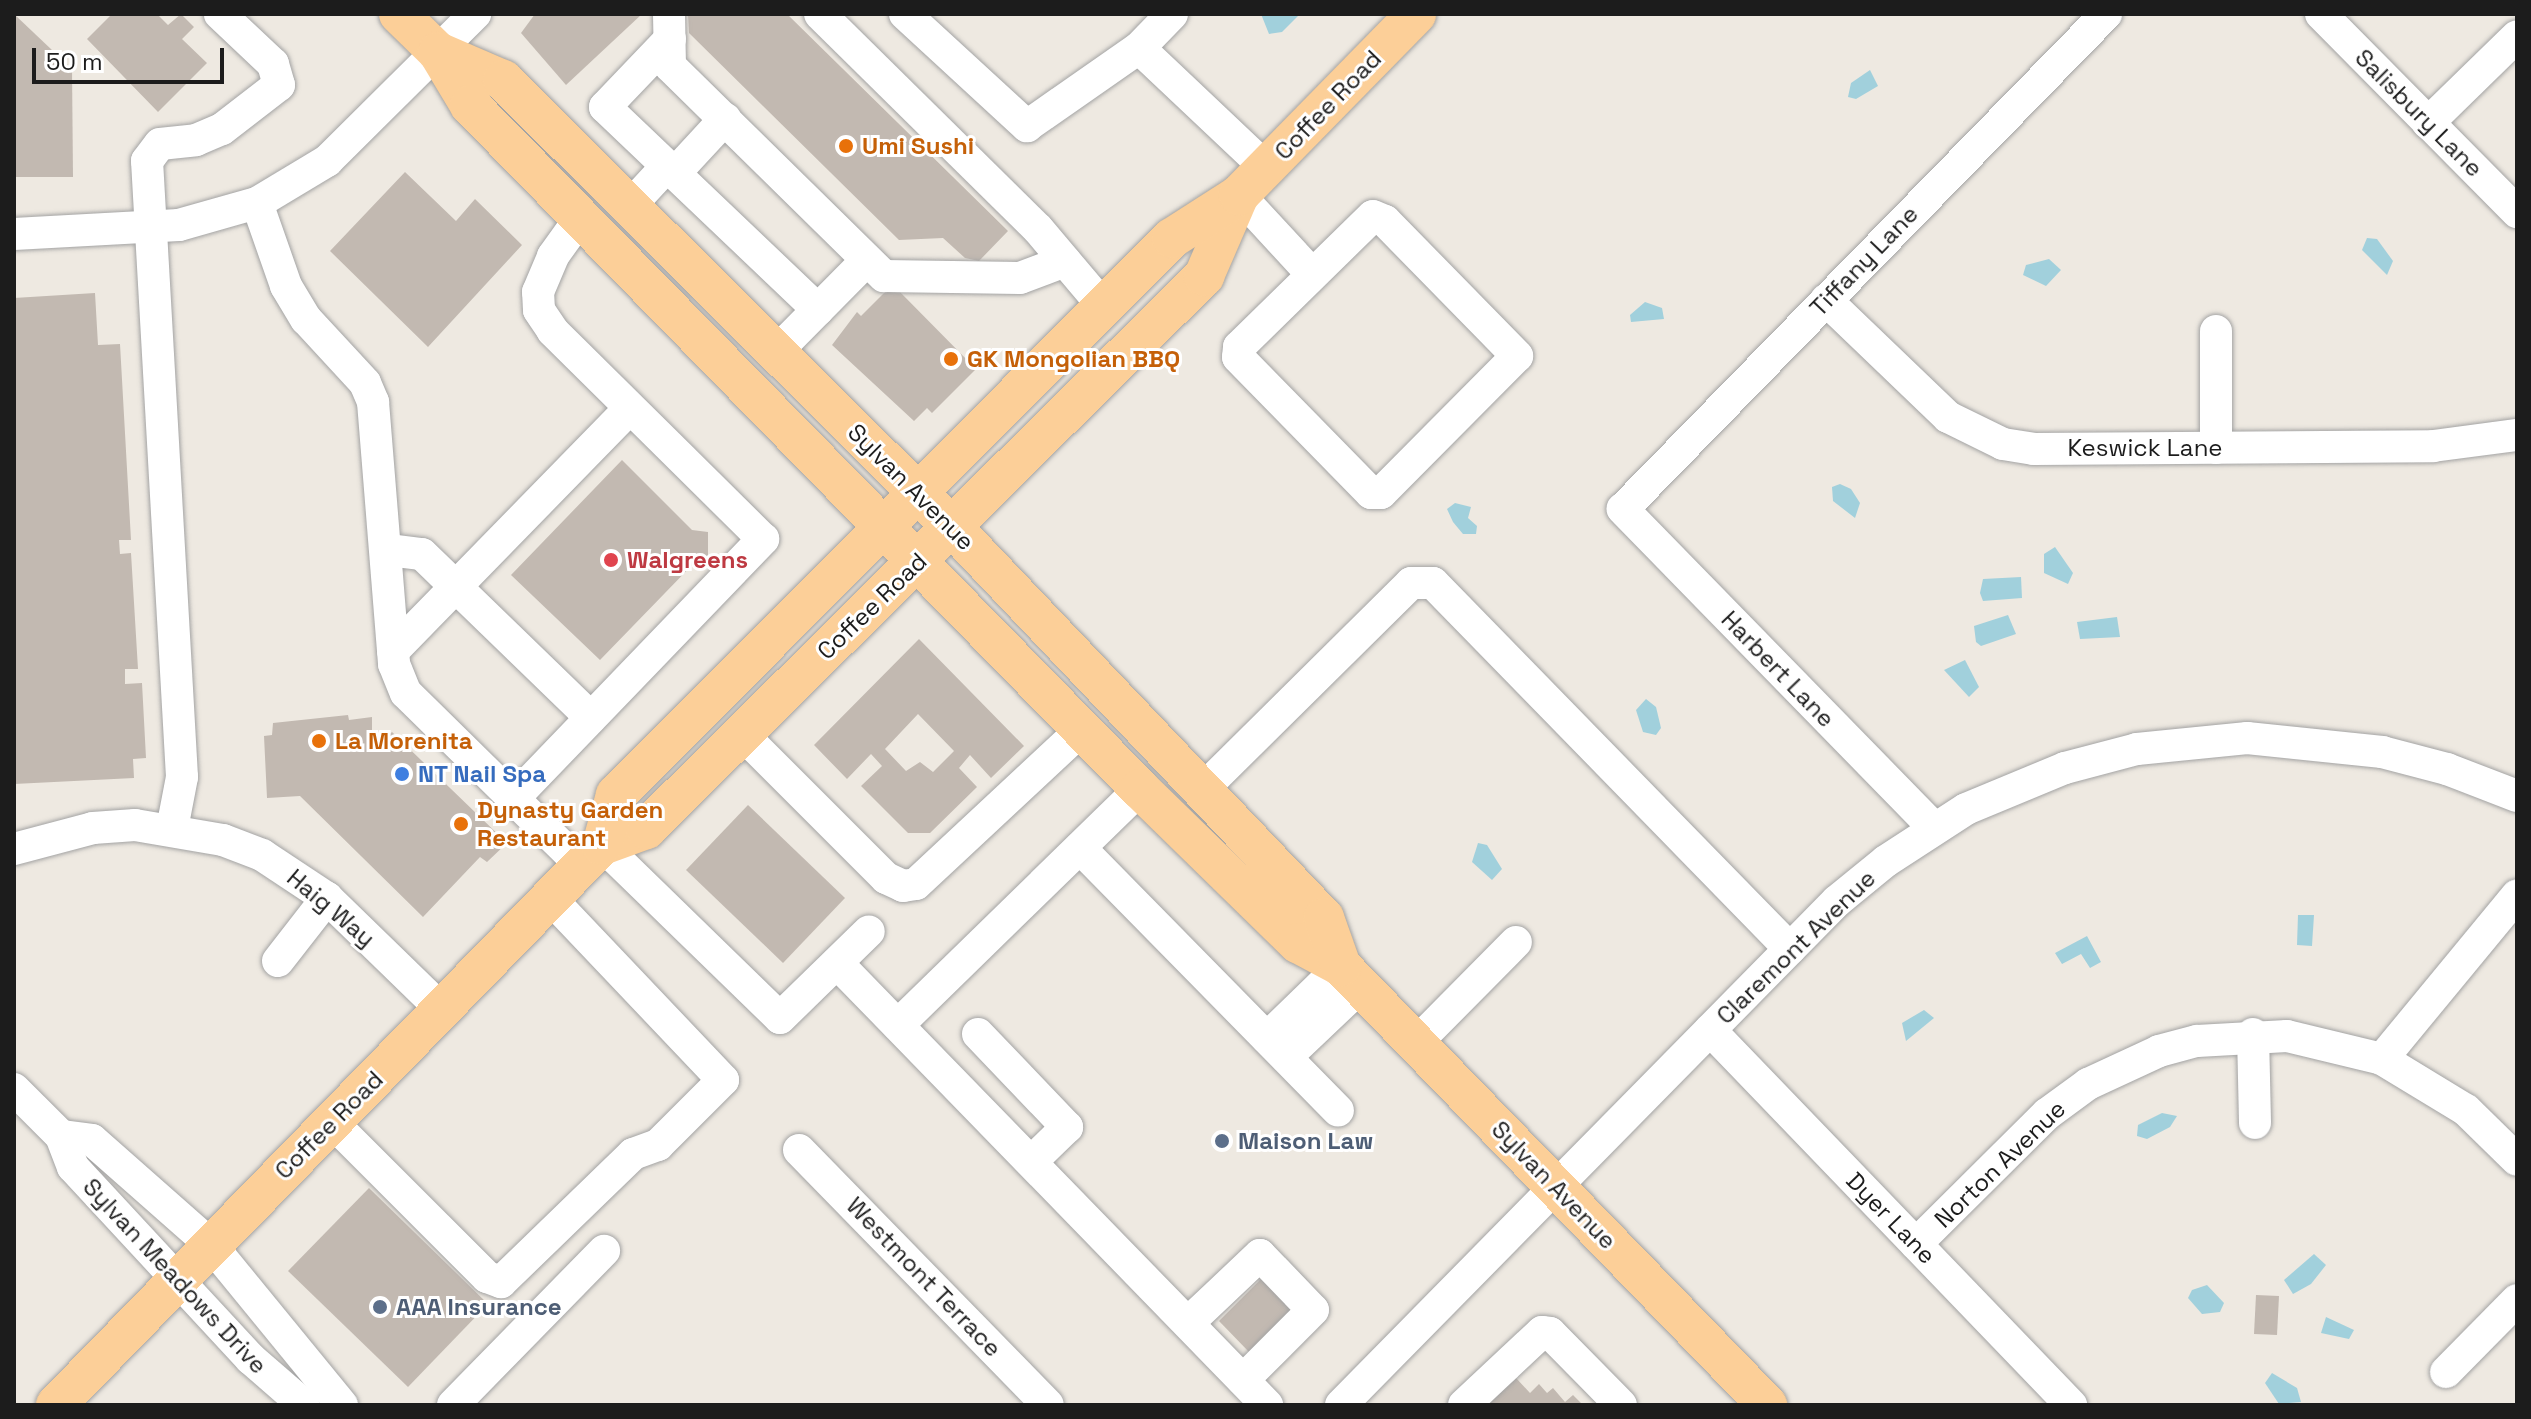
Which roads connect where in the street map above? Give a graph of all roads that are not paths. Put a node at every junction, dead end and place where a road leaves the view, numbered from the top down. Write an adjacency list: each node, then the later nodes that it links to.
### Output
1 (220, 14): 22 (street)
2 (399, 14): 13 (main road, Sylvan Avenue)
3 (475, 14): 13 (street)
4 (820, 14): 25 (street)
5 (905, 14): 12 (street)
6 (1172, 14): 12 (street)
7 (1416, 14): 17 (main road, Coffee Road)
8 (2106, 14): 27 (street, Tiffany Lane)
9 (2321, 14): 15 (street, Salisbury Lane)
10 (669, 26): 14 (street); 16 (street)
11 (2517, 36): 15 (street)
12 (1139, 48): 17 (street)
13 (438, 52): 18 (street); 19 (main road, Sylvan Avenue); 21 (main road, Sylvan Avenue)
14 (725, 119): 16 (street); 24 (street)
15 (2428, 123): 20 (street, Salisbury Lane)
16 (671, 170): 19 (street); 29 (street)
17 (1253, 182): 26 (street); 28 (main road, Coffee Road); 38 (main road, Coffee Road)
18 (257, 203): 22 (street); 39 (street)
19 (629, 207): 31 (main road, Sylvan Avenue)
20 (2517, 212)
21 (581, 217): 32 (street); 37 (main road, Sylvan Avenue)
22 (150, 227): 23 (street); 51 (street)
23 (14, 234)
24 (867, 260): 25 (street); 29 (street)
25 (1065, 261): 28 (street)
26 (1311, 273): 26 (street)
27 (1826, 300): 34 (street, Keswick Lane); 36 (street, Tiffany Lane)
28 (1104, 307): 35 (main road, Coffee Road)
29 (818, 310): 31 (street)
30 (2216, 331): 34 (street)
31 (776, 352): 35 (main road, Sylvan Avenue)
32 (630, 408): 41 (street); 43 (street)
33 (2517, 435): 34 (street, Keswick Lane)
34 (2216, 448)
35 (917, 494): 37 (main road, Coffee Road); 38 (main road, Sylvan Avenue)
36 (1623, 509): 50 (street, Harbert Lane)
37 (887, 526): 40 (main road, Sylvan Avenue); 54 (main road, Coffee Road)
38 (953, 528): 40 (main road, Coffee Road); 47 (main road, Sylvan Avenue)
39 (388, 550): 41 (street); 42 (street)
40 (920, 560): 44 (main road, Sylvan Avenue); 45 (main road, Coffee Road)
41 (455, 586): 42 (street); 43 (street)
42 (393, 651): 49 (street)
43 (591, 718): 49 (street)
44 (1082, 729): 45 (street); 46 (main road, Sylvan Avenue)
45 (741, 733): 54 (main road, Coffee Road)
46 (1140, 789): 52 (street); 63 (main road, Sylvan Avenue)
47 (1203, 789): 60 (street); 63 (main road, Sylvan Avenue)
48 (2517, 796): 50 (street, Claremont Avenue)
49 (513, 799): 54 (street)
50 (1934, 828): 60 (street, Claremont Avenue)
51 (172, 829): 53 (street, Haig Way); 56 (street, Haig Way)
52 (1080, 848): 65 (street); 70 (street)
53 (14, 849)
54 (592, 856): 57 (main road, Coffee Road); 62 (street)
55 (2517, 895): 71 (street)
56 (327, 898): 61 (street); 64 (street, Haig Way)
57 (551, 899): 64 (main road, Coffee Road); 74 (street)
58 (869, 931): 62 (street)
59 (1516, 942): 69 (street)
60 (1790, 949): 66 (street, Claremont Avenue)
61 (278, 961)
62 (837, 963): 65 (street)
63 (1351, 976): 69 (main road, Sylvan Avenue); 70 (street)
64 (442, 1010): 74 (main road, Coffee Road)
65 (898, 1025): 79 (street)
66 (1710, 1030): 80 (street, Claremont Avenue); 81 (street, Dyer Lane)
67 (978, 1034): 79 (street)
68 (2253, 1034): 71 (street, Norton Avenue); 75 (street); 81 (street, Norton Avenue)
69 (1416, 1043): 80 (main road, Sylvan Avenue)
70 (1276, 1048): 73 (street)
71 (2382, 1059): 78 (street, Norton Avenue)
72 (14, 1089): 76 (street, Sylvan Meadows Drive)
73 (1338, 1111)
74 (332, 1122): 82 (main road, Coffee Road)
75 (2255, 1123)
76 (61, 1136): 82 (street, Sylvan Meadows Drive); 84 (street, Sylvan Meadows Drive)
77 (799, 1150): 93 (street, Westmont Terrace)
78 (2517, 1160)
79 (1031, 1162): 86 (street)
80 (1556, 1187): 95 (street, Claremont Avenue); 98 (main road, Sylvan Avenue)
81 (1916, 1244): 99 (street, Dyer Lane)
82 (211, 1245): 84 (main road, Coffee Road); 91 (street, Sylvan Meadows Drive)
83 (604, 1251): 92 (street)
84 (178, 1280): 89 (main road, Coffee Road); 90 (street, Sylvan Meadows Drive)
85 (2517, 1300): 87 (street)
86 (1188, 1323): 88 (street); 88 (street)
87 (2446, 1372)
88 (1243, 1380): 94 (street)
89 (56, 1405)
90 (304, 1405)
91 (342, 1405)
92 (453, 1405)
93 (1048, 1405)
94 (1267, 1405)
95 (1341, 1405)
96 (1464, 1405): 97 (street)
97 (1621, 1405)
98 (1767, 1405)
99 (2071, 1405)

